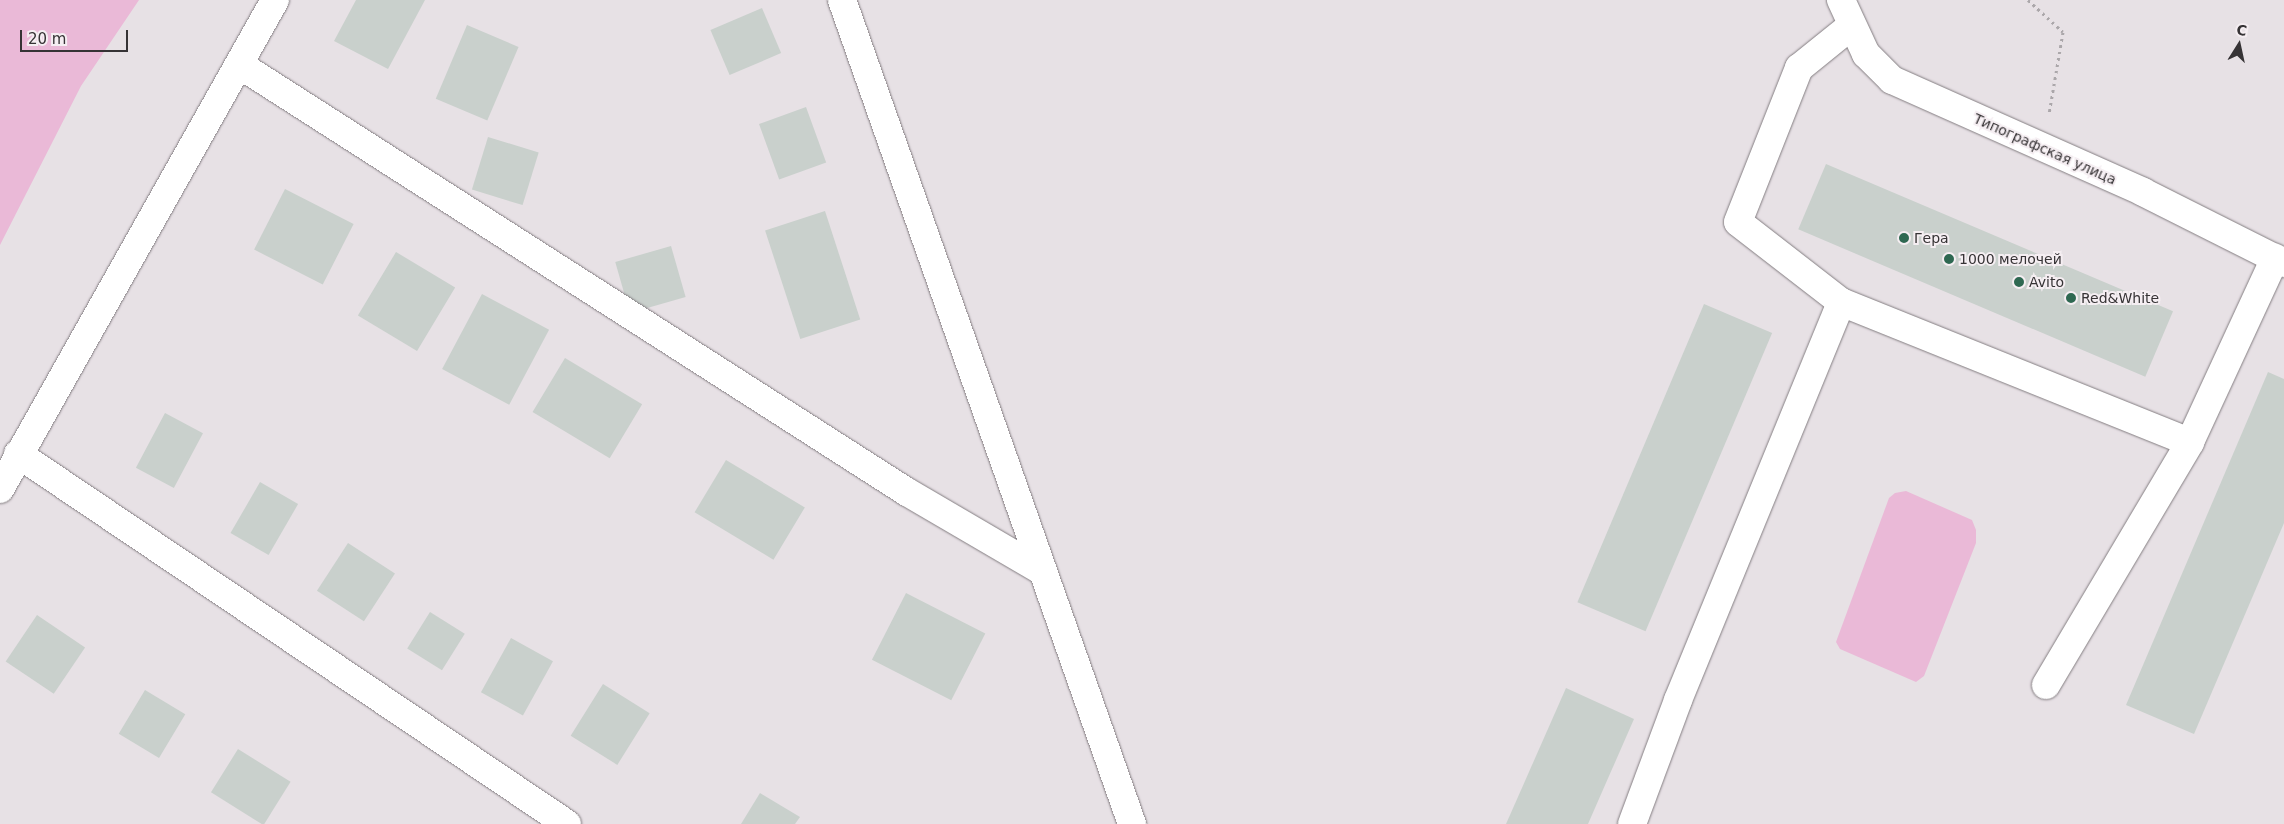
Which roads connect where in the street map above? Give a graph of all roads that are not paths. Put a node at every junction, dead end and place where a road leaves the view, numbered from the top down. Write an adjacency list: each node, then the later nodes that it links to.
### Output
1 (274, 0): 5 (street)
2 (842, 0): 11 (street)
3 (1841, 0): 4 (street, Типографская улица)
4 (1851, 26): 6 (street, Типографская улица); 7 (street)
5 (240, 65): 9 (street); 11 (street)
6 (2279, 260): 8 (street)
7 (1841, 302): 8 (street); 15 (street)
8 (2190, 442): 12 (street)
9 (18, 454): 10 (street); 13 (street)
10 (0, 489)
11 (1042, 571): 14 (street)
12 (2046, 685)
13 (567, 824)
14 (1132, 824)
15 (1632, 824)

